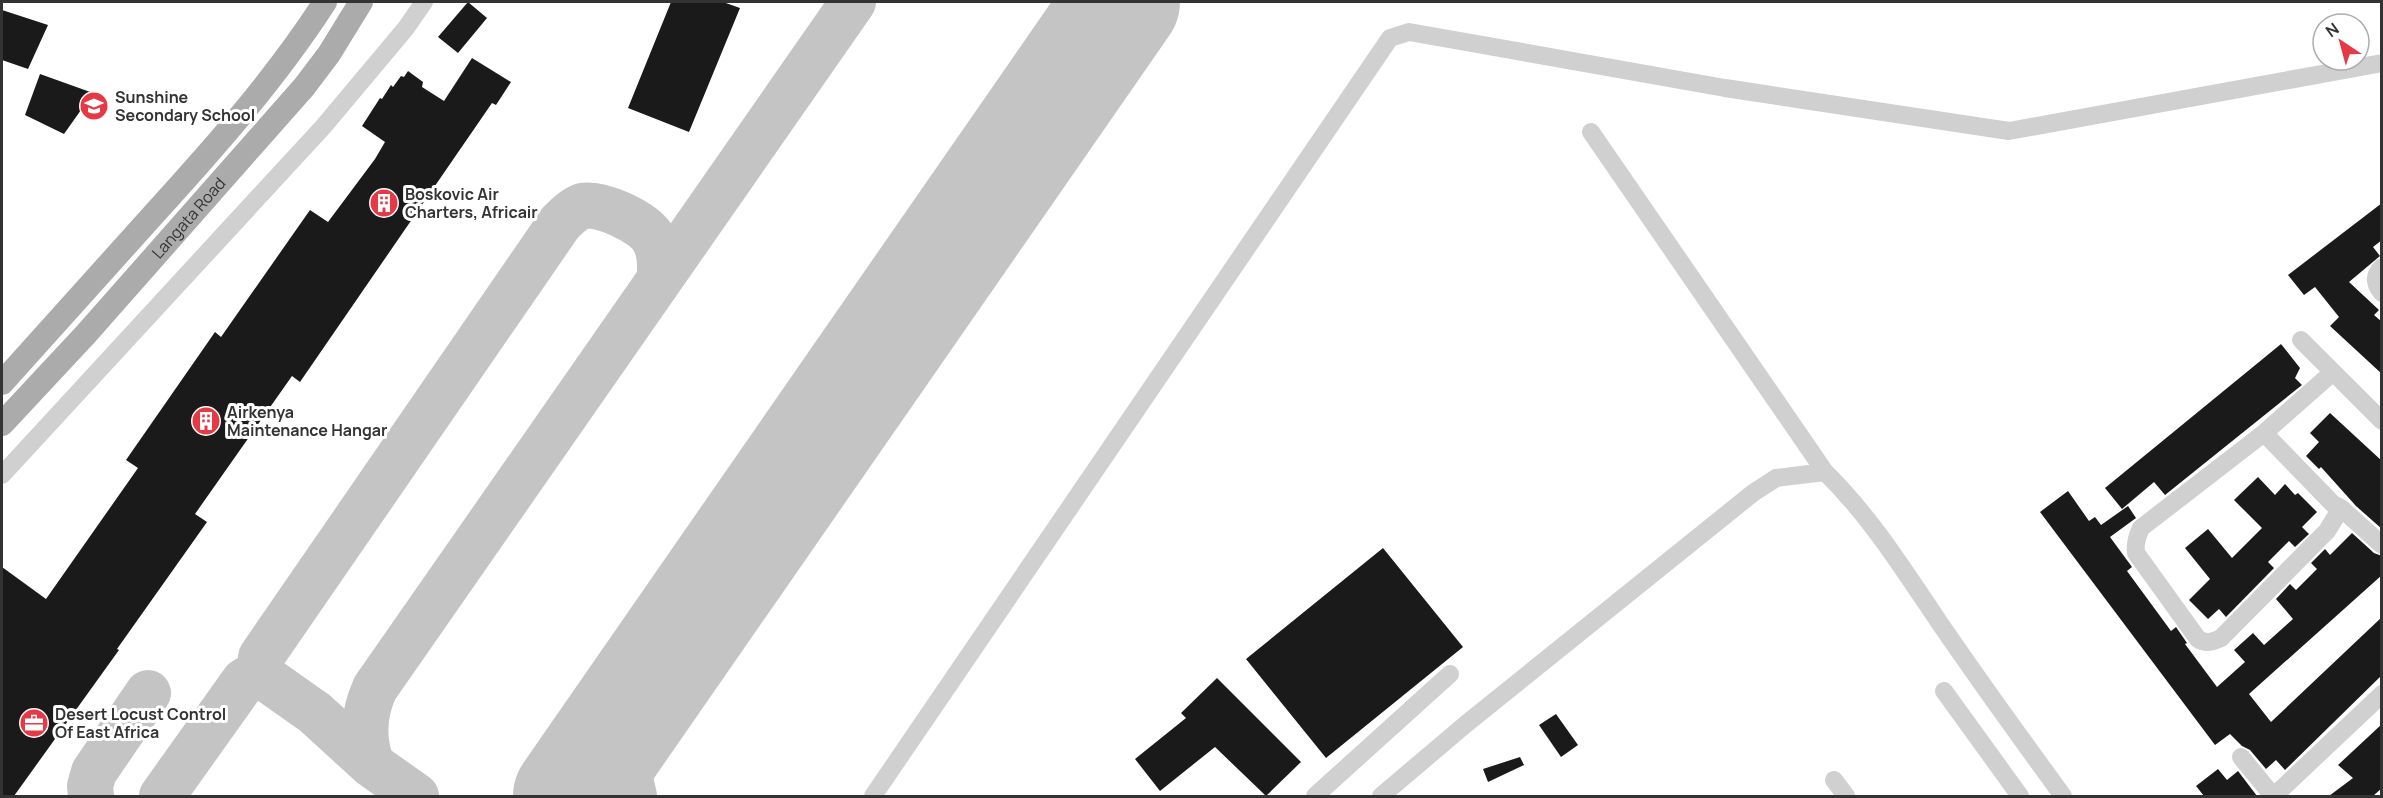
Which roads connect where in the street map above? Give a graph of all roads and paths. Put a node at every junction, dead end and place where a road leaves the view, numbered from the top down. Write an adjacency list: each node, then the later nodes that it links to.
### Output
1 (325, 2): 10 (main road, Langata Road)
2 (361, 2): 12 (main road, Langata Road)
3 (424, 2): 15 (street)
4 (2382, 63): 23 (street)
5 (1591, 132): 14 (street)
6 (2382, 267): 7 (street)
7 (2382, 293)
8 (2301, 340): 9 (street)
9 (2332, 373): 11 (street); 13 (street)
10 (2, 383)
11 (2382, 422)
12 (2, 424)
13 (2264, 433): 16 (street); 16 (street)
14 (1826, 472): 25 (street); 28 (street)
15 (2, 475)
16 (2341, 508): 17 (street)
17 (2382, 544)
18 (1450, 674): 24 (street)
19 (1944, 691): 27 (street)
20 (2382, 694): 29 (street)
21 (2241, 757): 29 (street)
22 (1834, 780): 26 (street)
23 (873, 796)
24 (1315, 796)
25 (1381, 796)
26 (1846, 796)
27 (2020, 796)
28 (2063, 796)
29 (2274, 796)

